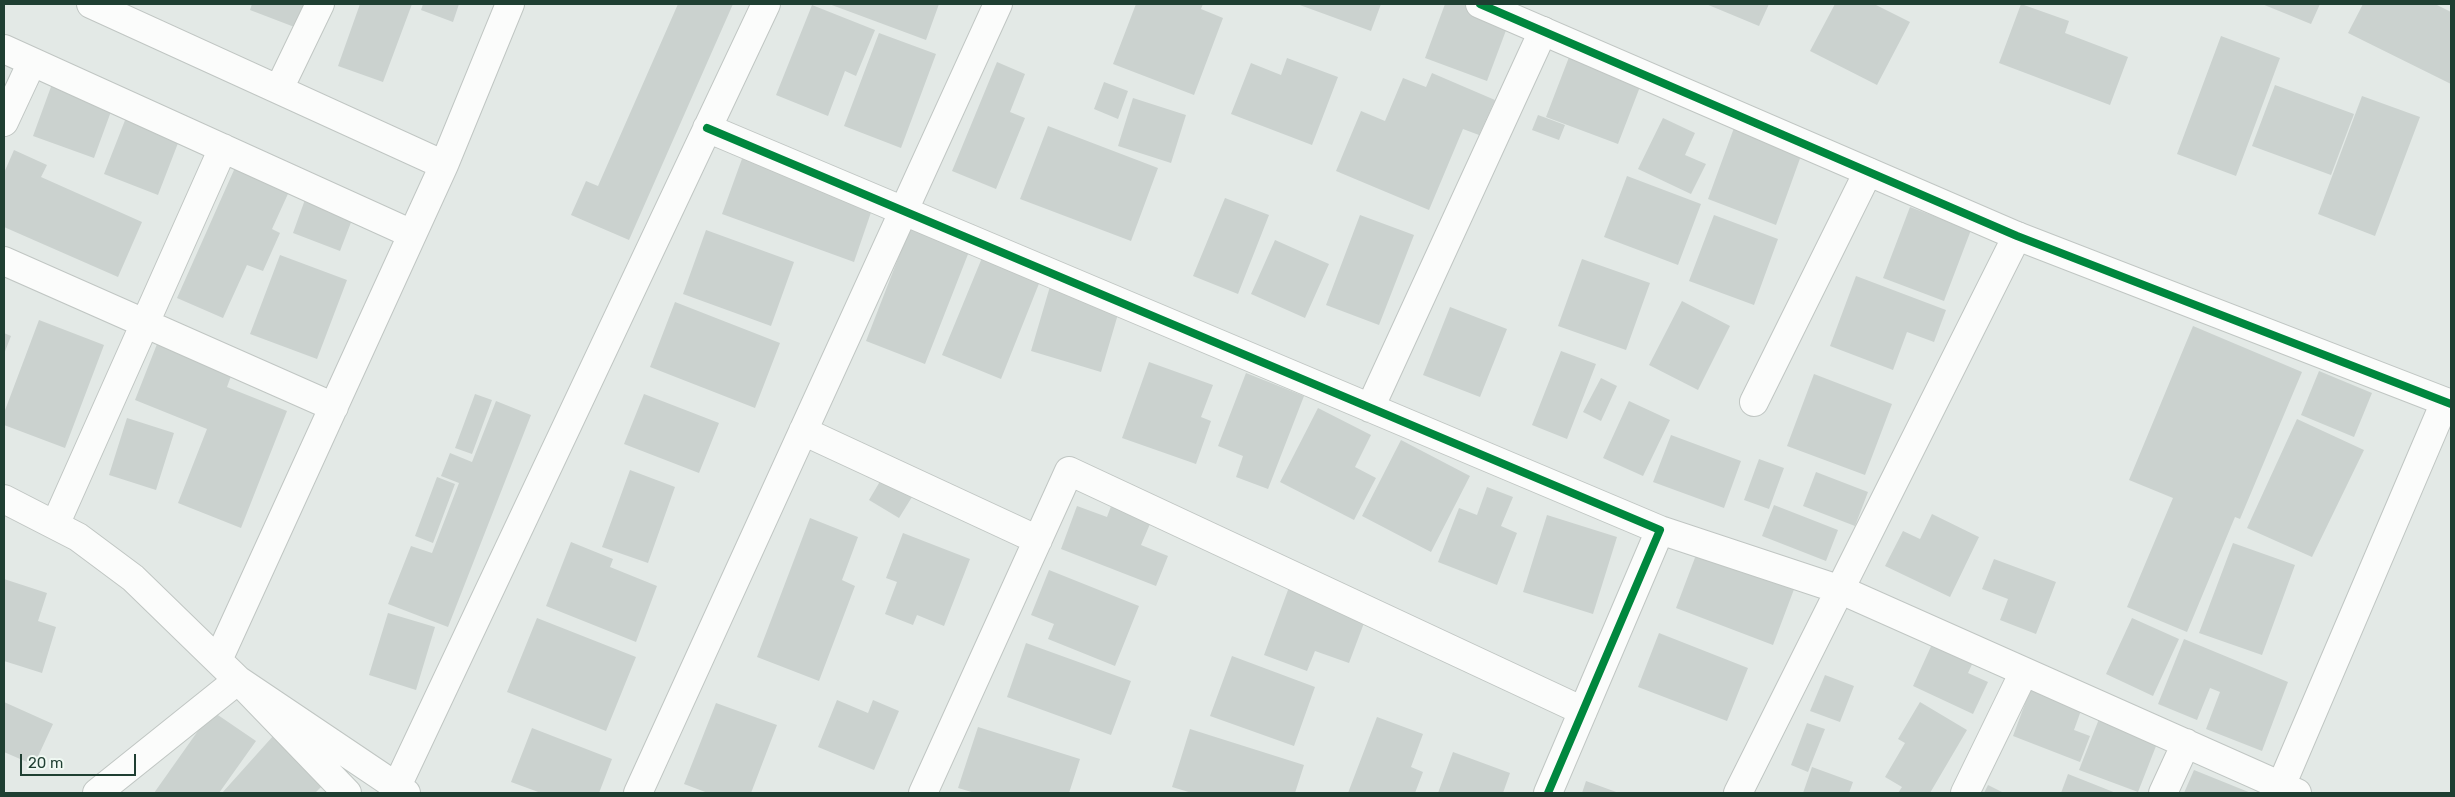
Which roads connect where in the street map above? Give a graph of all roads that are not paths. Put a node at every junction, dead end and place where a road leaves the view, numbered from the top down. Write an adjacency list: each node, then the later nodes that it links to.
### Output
1 (91, 4): 7 (street)
2 (320, 4): 11 (street)
3 (510, 4): 15 (street)
4 (766, 4): 13 (street)
5 (998, 4): 17 (street)
6 (1480, 4): 8 (street)
7 (136, 13): 11 (street)
8 (1543, 31): 16 (street); 25 (street)
9 (4, 49): 10 (street)
10 (32, 62): 12 (street); 14 (street)
11 (279, 89): 15 (street)
12 (4, 122)
13 (707, 128): 17 (street); 38 (street)
14 (223, 148): 18 (street); 21 (street)
15 (444, 165): 18 (street)
16 (1868, 172): 19 (street); 22 (street)
17 (904, 211): 25 (street); 26 (street)
18 (412, 234): 24 (street)
19 (2017, 236): 23 (street); 31 (street)
20 (4, 261): 21 (street)
21 (145, 323): 24 (street); 28 (street)
22 (1754, 402)
23 (2448, 403): 37 (street)
24 (334, 407): 32 (street)
25 (1370, 408): 29 (street)
26 (803, 432): 30 (street); 41 (street)
27 (4, 499): 28 (street)
28 (55, 525): 32 (street)
29 (1660, 530): 31 (street); 35 (street)
30 (1038, 540): 35 (street); 42 (street)
31 (1841, 590): 33 (street); 44 (street)
32 (218, 660): 34 (street)
33 (2024, 672): 36 (street); 45 (street)
34 (238, 680): 38 (street); 39 (street); 40 (street)
35 (1583, 711): 43 (street)
36 (2186, 743): 37 (street); 46 (street)
37 (2289, 789)
38 (402, 790)
39 (97, 793)
40 (347, 793)
41 (638, 793)
42 (923, 793)
43 (1548, 793)
44 (1738, 793)
45 (1965, 793)
46 (2163, 793)

